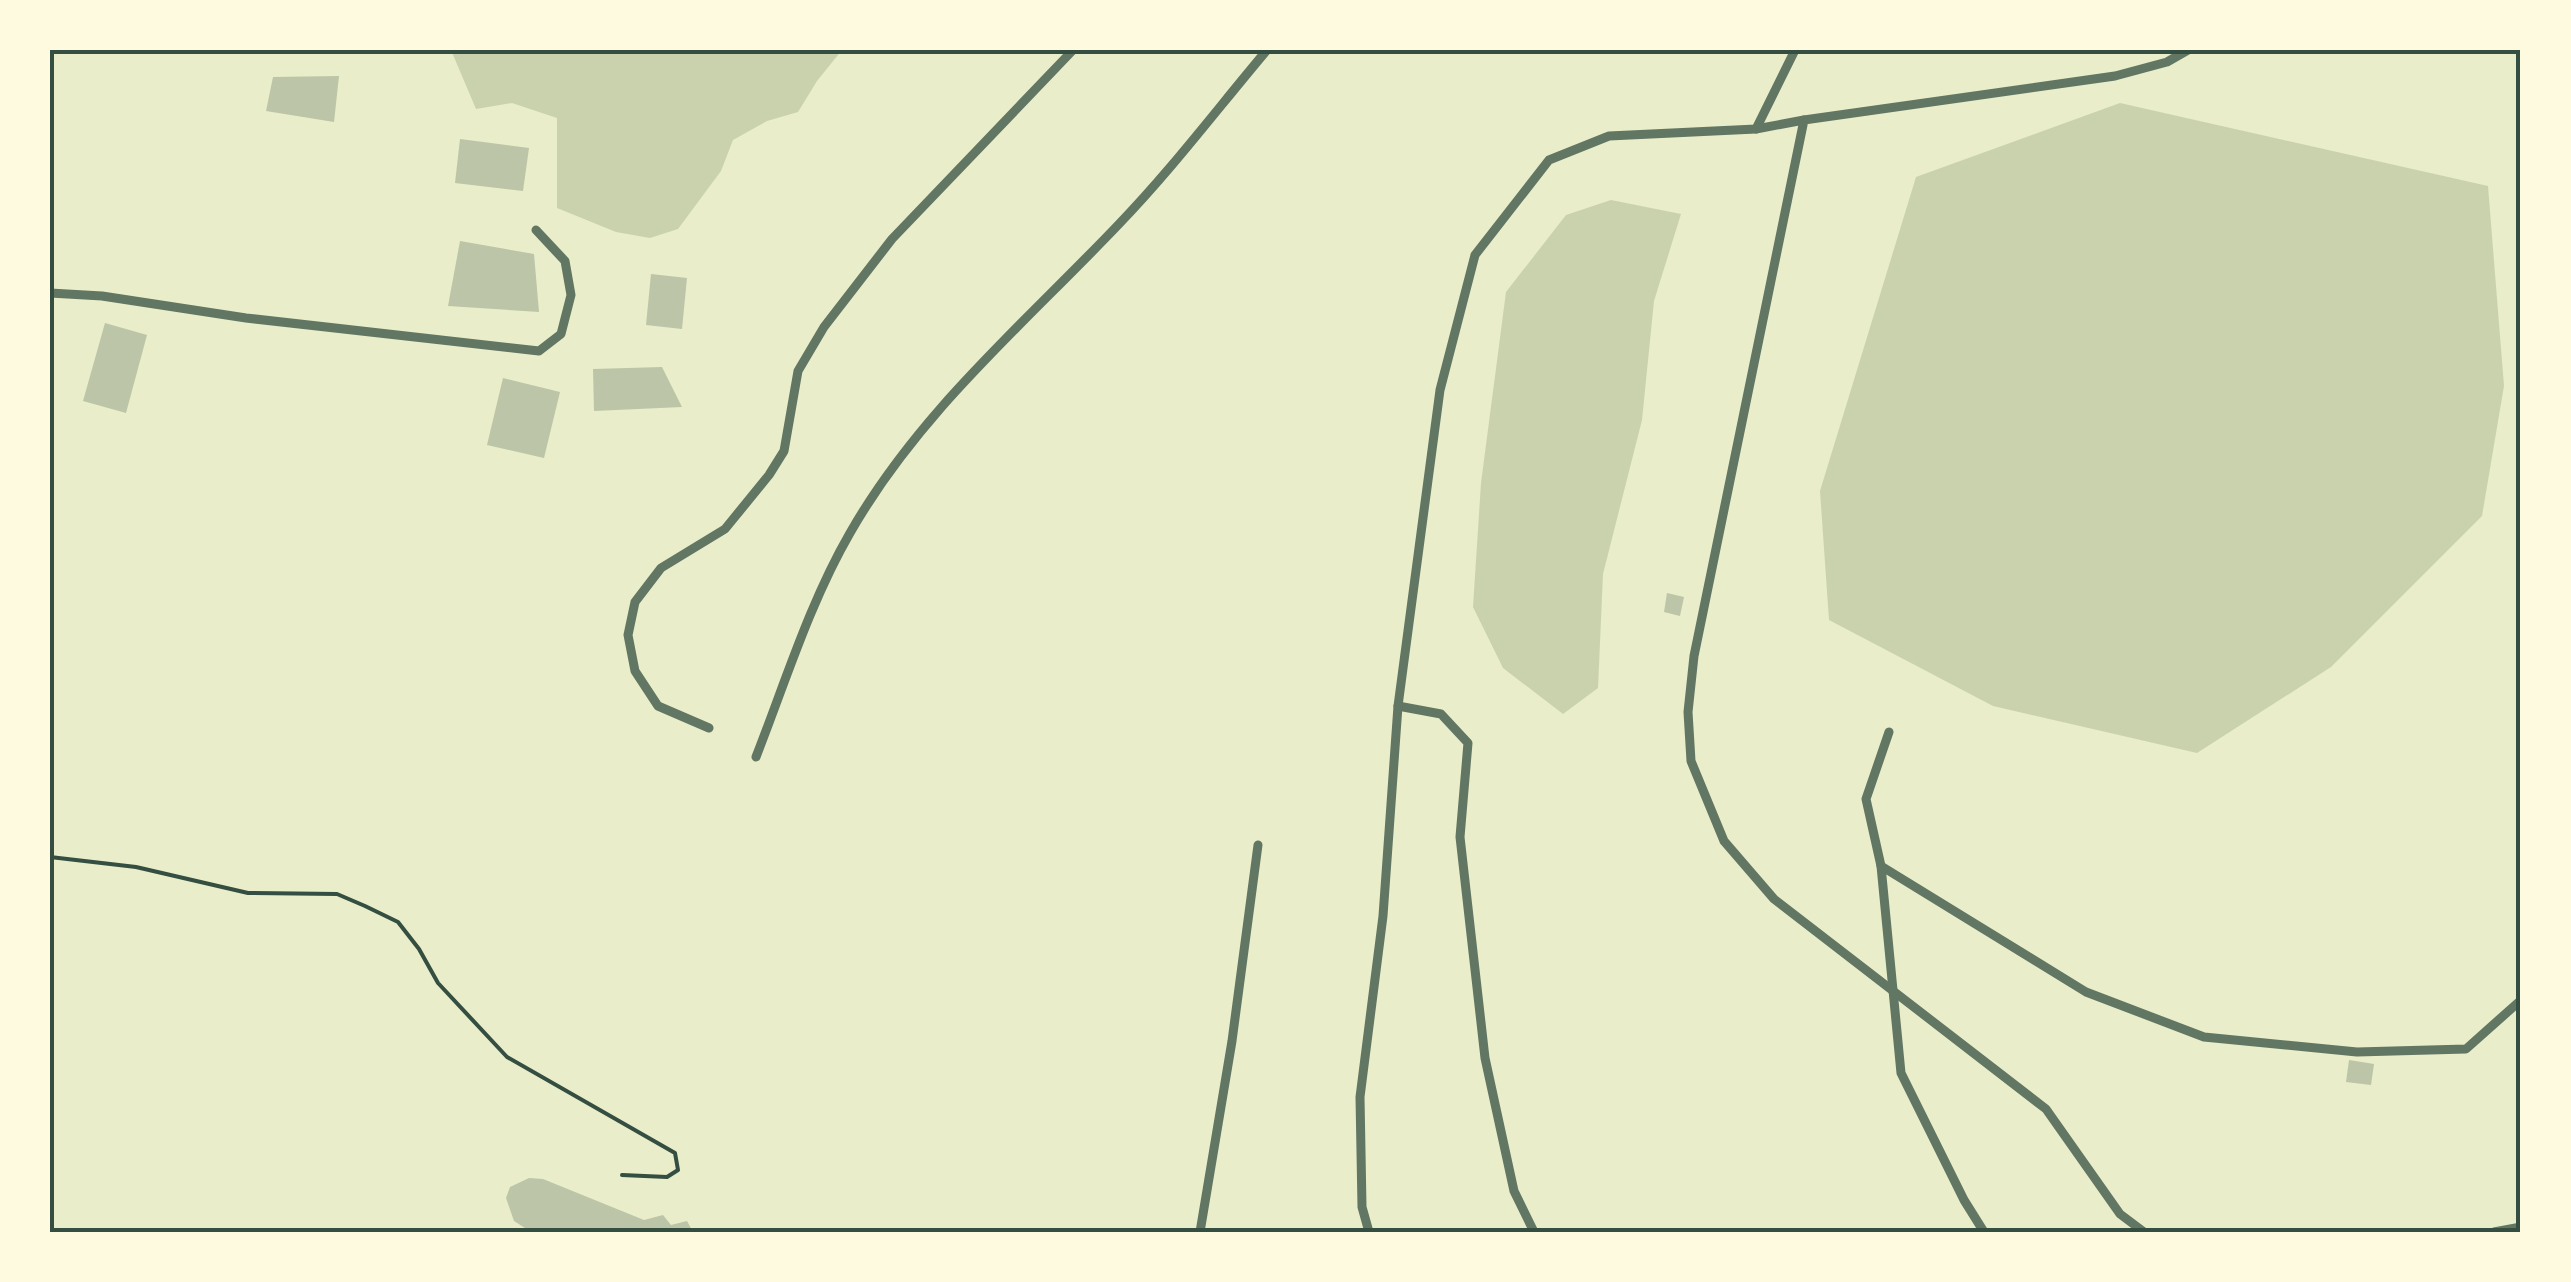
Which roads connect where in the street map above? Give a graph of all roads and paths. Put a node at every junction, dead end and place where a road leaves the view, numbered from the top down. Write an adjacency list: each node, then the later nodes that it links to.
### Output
1 (1073, 50): 10 (street)
2 (1267, 50): 12 (street)
3 (1795, 50): 6 (street)
4 (2188, 50): 5 (street)
5 (1804, 120): 6 (street); 16 (street)
6 (1756, 128): 9 (street)
7 (536, 230): 8 (street)
8 (50, 294)
9 (1398, 706): 21 (street); 22 (street)
10 (709, 728)
11 (1889, 732): 15 (street)
12 (756, 757)
13 (1258, 845): 20 (street)
14 (50, 856): 18 (path)
15 (1882, 866): 16 (street); 17 (street)
16 (1893, 989): 23 (street); 24 (street)
17 (2521, 1000)
18 (622, 1175)
19 (2521, 1228): 25 (street)
20 (1200, 1232)
21 (1369, 1232)
22 (1534, 1232)
23 (1984, 1232)
24 (2144, 1232)
25 (2494, 1232)

